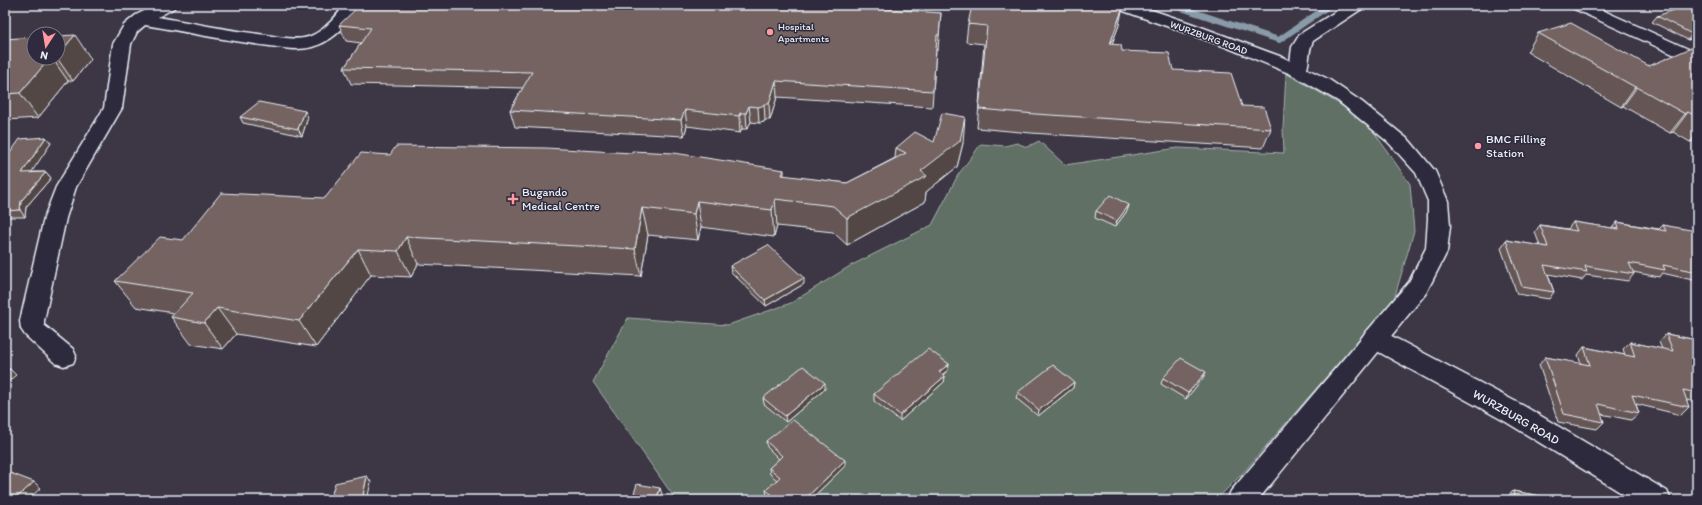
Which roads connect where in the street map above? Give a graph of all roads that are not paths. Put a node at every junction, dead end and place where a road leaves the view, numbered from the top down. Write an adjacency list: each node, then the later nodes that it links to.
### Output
1 (168, 5): 6 (street)
2 (343, 5): 6 (street)
3 (1120, 5): 8 (street, WURZBURG ROAD)
4 (1357, 5): 8 (street)
5 (1578, 5): 7 (street)
6 (142, 19): 10 (street)
7 (1697, 60)
8 (1298, 71): 9 (street, WURZBURG ROAD)
9 (1374, 338): 11 (street, WURZBURG ROAD); 12 (street, WURZBURG ROAD)
10 (64, 356)
11 (1241, 500)
12 (1657, 500)

